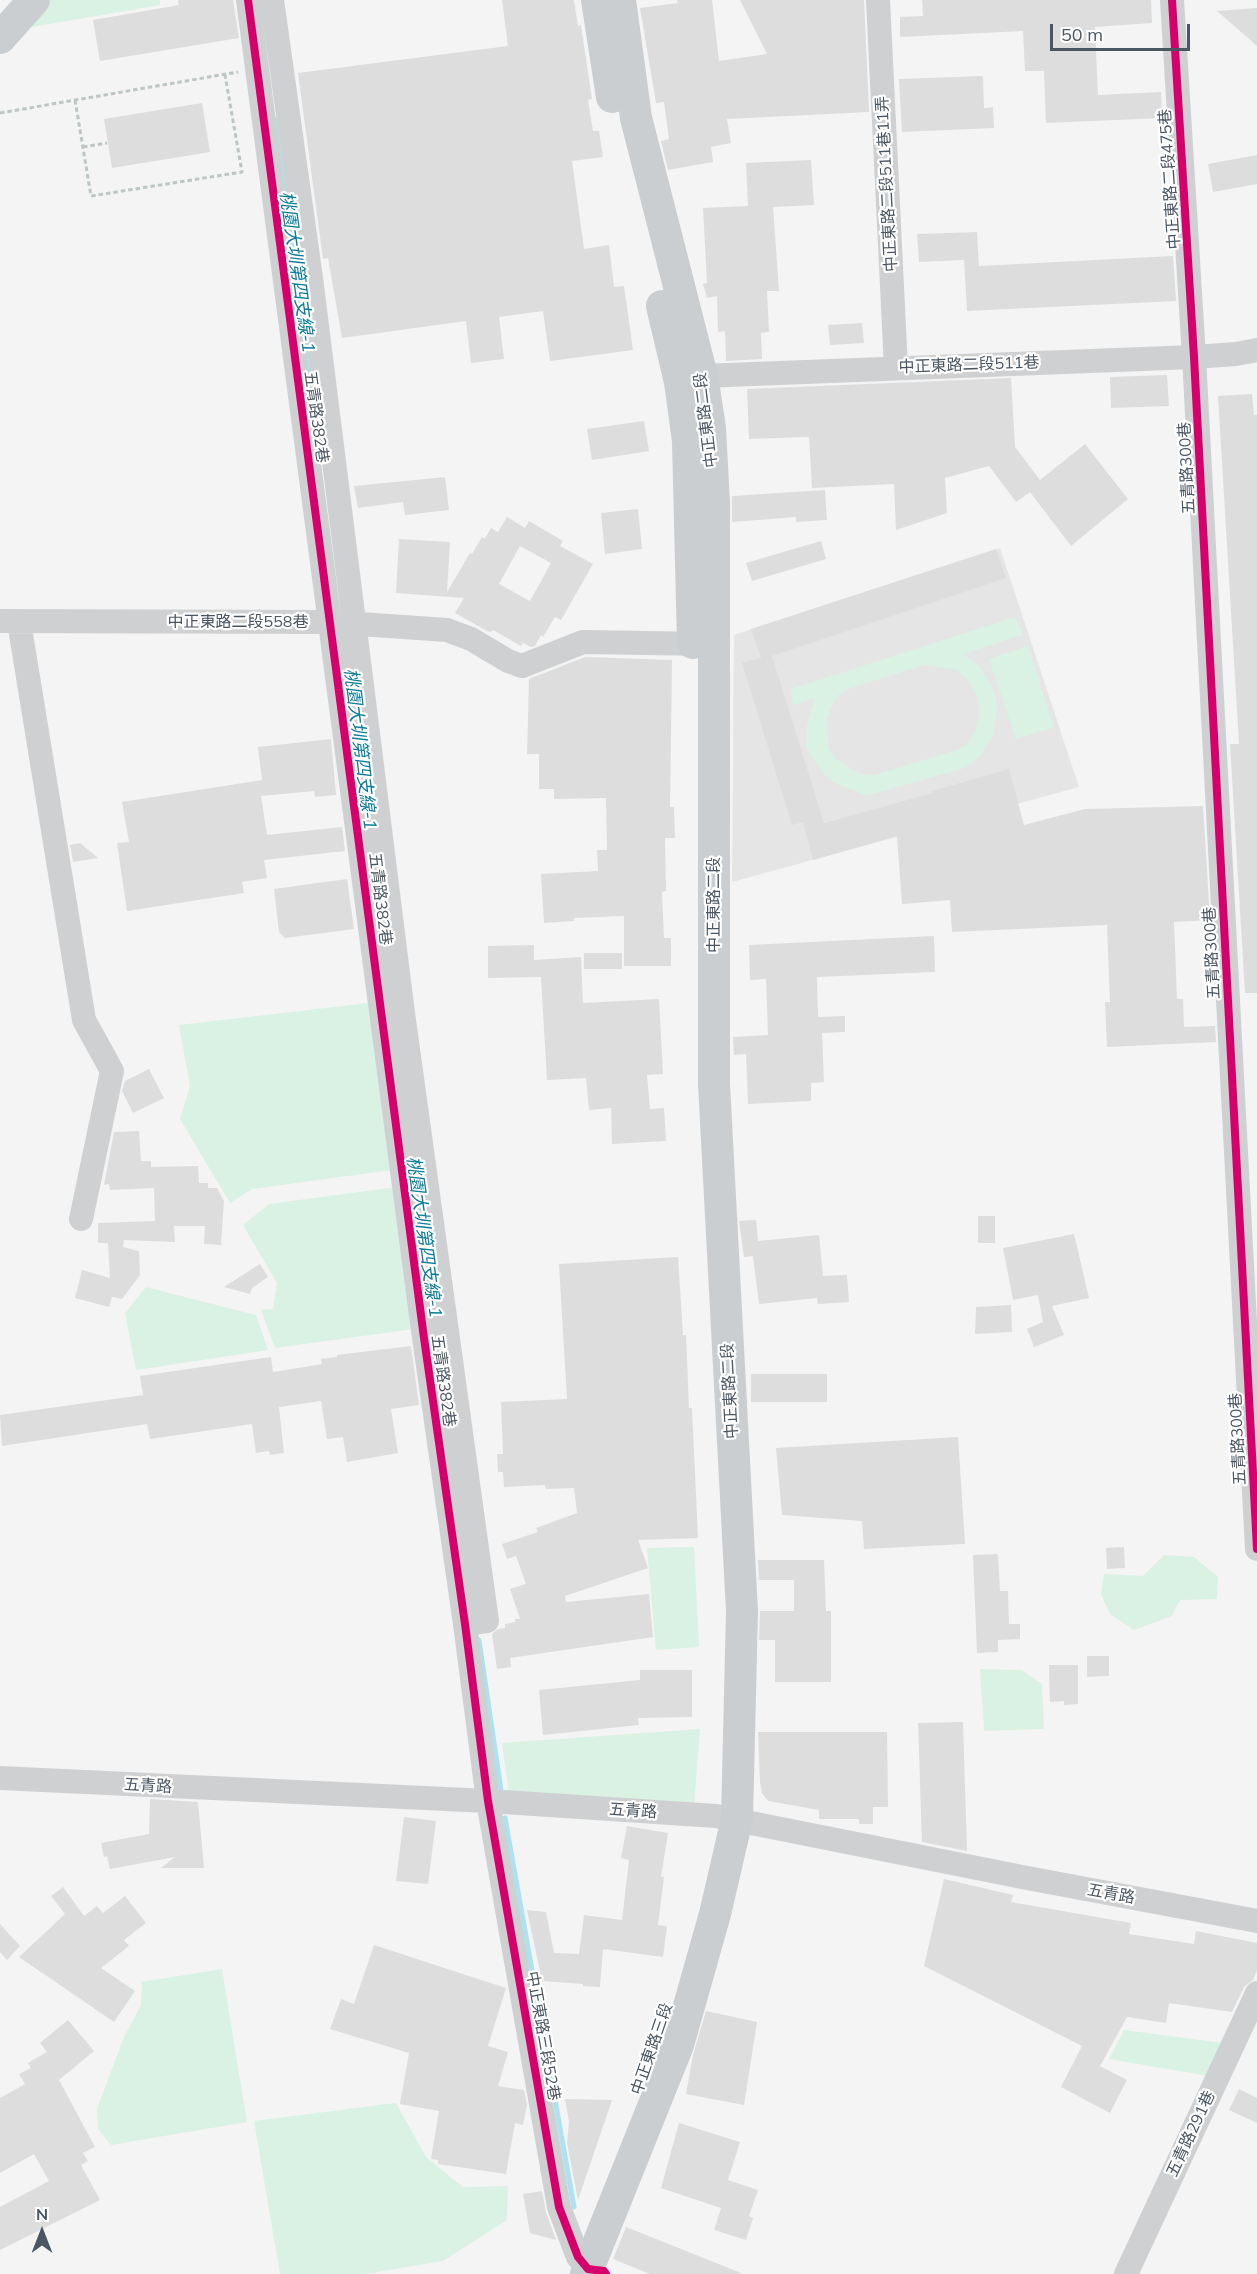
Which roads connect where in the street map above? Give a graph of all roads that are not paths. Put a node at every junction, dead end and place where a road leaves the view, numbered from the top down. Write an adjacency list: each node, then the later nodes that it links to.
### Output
1 (34, 0): 8 (main road)
2 (248, 0): 14 (street, 五青路382巷)
3 (272, 0): 15 (street, 五青路382巷)
4 (597, 0): 12 (main road, 中正東路二段)
5 (620, 0): 12 (main road, 中正東路二段)
6 (878, 0): 11 (street, 中正東路二段511巷11弄)
7 (1172, 0): 10 (street, 中正東路二段475巷)
8 (0, 38)
9 (1257, 350): 10 (street, 中正東路二段511巷)
10 (1194, 357): 11 (street, 中正東路二段511巷); 19 (street, 五青路300巷)
11 (896, 368): 12 (street, 中正東路二段511巷)
12 (691, 379): 16 (main road, 中正東路二段)
13 (9, 621): 14 (street, 中正東路二段558巷); 18 (street)
14 (330, 622): 15 (street, 中正東路二段558巷); 17 (street, 五青路382巷)
15 (355, 624): 16 (street, 中正東路二段558巷); 17 (street, 五青路382巷)
16 (704, 644): 22 (main road, 中正東路二段)
17 (392, 1014): 21 (street, 五青路382巷)
18 (81, 1219)
19 (1257, 1549)
20 (0, 1778): 21 (street, 五青路)
21 (488, 1801): 22 (street, 五青路); 25 (street, 中正東路三段52巷)
22 (726, 1818): 23 (street, 五青路); 25 (main road, 中正東路三段)
23 (1257, 1920)
24 (1257, 1994): 26 (street, 五青路291巷)
25 (586, 2270)
26 (1126, 2274)

